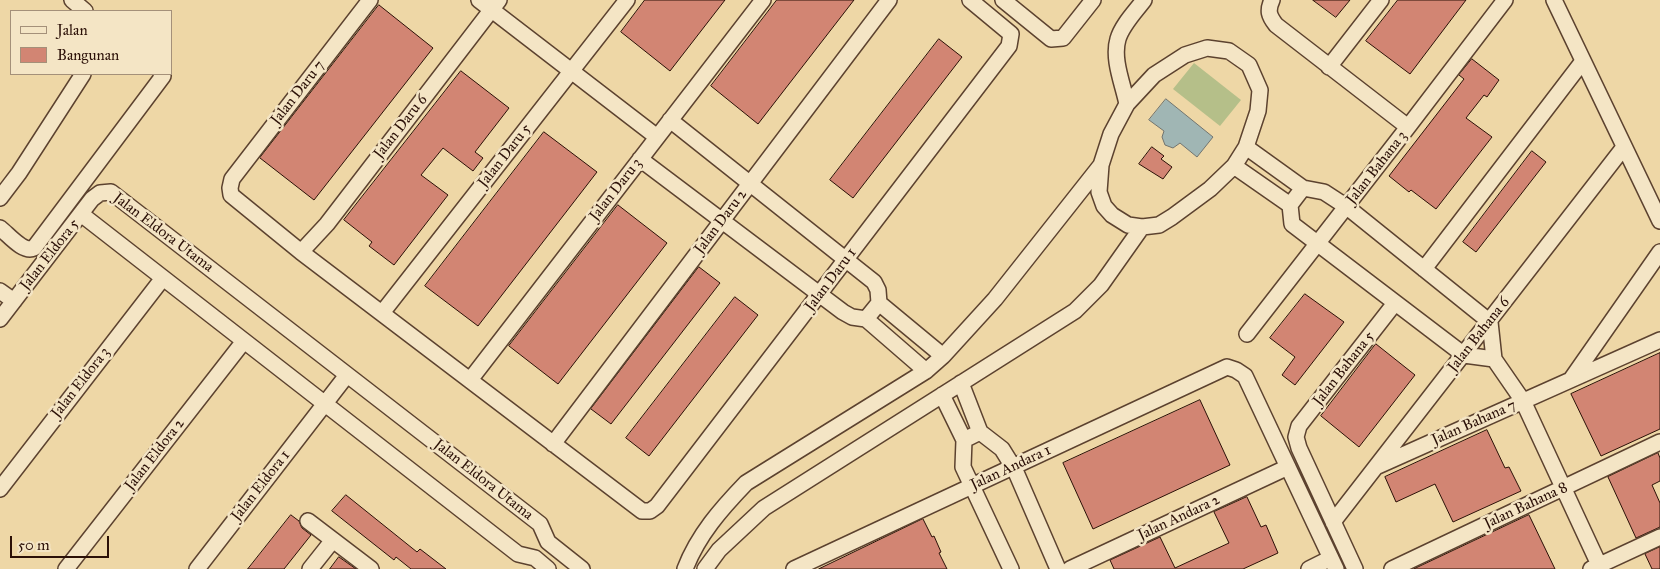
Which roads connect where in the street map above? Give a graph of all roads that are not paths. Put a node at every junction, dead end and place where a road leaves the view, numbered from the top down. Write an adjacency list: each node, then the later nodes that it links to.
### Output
1 (72, 0): 16 (street)
2 (370, 0): 42 (street, Jalan Daru 7)
3 (479, 0): 14 (street)
4 (627, 0): 19 (street, Jalan Daru 5)
5 (763, 0): 23 (street, Jalan Daru 3)
6 (889, 0): 31 (street, Jalan Daru 2)
7 (970, 0): 44 (street, Jalan Daru 1)
8 (1003, 0): 9 (street)
9 (1093, 0)
10 (1144, 0): 22 (street)
11 (1381, 0): 18 (street)
12 (1505, 0): 24 (street, Jalan Bahana 3)
13 (1554, 0): 17 (street)
14 (495, 5): 19 (street); 42 (street, Jalan Daru 6)
15 (1270, 5): 18 (street)
16 (84, 10)
17 (1583, 61): 26 (street); 45 (street)
18 (1329, 67): 24 (street)
19 (571, 72): 25 (street); 52 (street, Jalan Daru 5)
20 (82, 75): 33 (street)
21 (162, 75): 40 (street)
22 (1127, 104): 27 (street); 29 (street)
23 (670, 120): 25 (street, Jalan Daru 3); 31 (street)
24 (1408, 127): 35 (street, Jalan Bahana 3)
25 (657, 137): 28 (street, Jalan Daru 3)
26 (1624, 147): 38 (street); 55 (street, Jalan Bahana 6)
27 (1246, 148): 30 (street); 32 (street)
28 (640, 159): 37 (street); 64 (street, Jalan Daru 3)
29 (1101, 165): 39 (street); 60 (street)
30 (1234, 166): 34 (street); 39 (street)
31 (750, 184): 37 (street, Jalan Daru 2); 44 (street)
32 (1303, 188): 34 (street); 35 (street)
33 (0, 198)
34 (1290, 205): 41 (street)
35 (1346, 207): 41 (street, Jalan Bahana 3); 45 (street)
36 (81, 214): 46 (street); 49 (street, Jalan Eldora 5); 63 (street, Jalan Eldora Utama)
37 (722, 221): 48 (street); 73 (street, Jalan Daru 2)
38 (1660, 221)
39 (1142, 227): 66 (street)
40 (0, 228)
41 (1318, 244): 51 (street); 56 (street, Jalan Bahana 3)
42 (302, 252): 52 (street)
43 (1660, 252): 65 (street)
44 (846, 260): 48 (street, Jalan Daru 1); 50 (street)
45 (1424, 269): 55 (street)
46 (163, 278): 58 (street); 79 (street, Jalan Eldora 3)
47 (0, 291): 49 (street)
48 (819, 294): 54 (street); 73 (street, Jalan Daru 1)
49 (14, 301): 53 (street, Jalan Eldora 5)
50 (879, 303): 54 (street); 60 (street)
51 (1395, 303): 59 (street); 81 (street, Jalan Bahana 5)
52 (382, 313): 64 (street)
53 (0, 319)
54 (866, 319): 62 (street)
55 (1490, 322): 59 (street, Jalan Bahana 6); 61 (street)
56 (1247, 334)
57 (1660, 340): 65 (street, Jalan Bahana 7)
58 (244, 341): 69 (street); 88 (street, Jalan Eldora 2)
59 (1464, 355): 61 (street); 76 (street, Jalan Bahana 6)
60 (943, 356): 62 (street)
61 (1494, 359): 68 (street)
62 (926, 371): 94 (street)
63 (347, 375): 69 (street, Jalan Eldora 1); 84 (street, Jalan Eldora Utama)
64 (470, 380): 73 (street)
65 (1571, 380): 68 (street, Jalan Bahana 7)
66 (961, 383): 67 (street); 70 (street)
67 (942, 395): 71 (street); 95 (street)
68 (1523, 401): 76 (street, Jalan Bahana 7); 78 (street)
69 (324, 404): 85 (street); 89 (street, Jalan Eldora 1)
70 (980, 432): 71 (street); 74 (street)
71 (964, 440): 77 (street)
72 (1660, 442): 78 (street, Jalan Bahana 8)
73 (553, 444)
74 (1013, 467): 75 (street, Jalan Andara 1); 77 (street, Jalan Andara 1); 98 (street)
75 (1288, 467): 86 (street); 99 (street, Jalan Andara 2)
76 (1376, 467): 81 (street, Jalan Bahana 6)
77 (972, 486): 96 (street, Jalan Andara 1); 97 (street)
78 (1563, 488): 87 (street); 102 (street, Jalan Bahana 8)
79 (0, 489)
80 (308, 521): 83 (street)
81 (1333, 522): 101 (street)
82 (1660, 537): 87 (street)
83 (333, 540): 90 (street); 91 (street)
84 (548, 542): 85 (street); 93 (street)
85 (535, 558): 92 (street)
86 (1333, 564): 100 (street)
87 (1597, 568)
88 (66, 569)
89 (197, 569)
90 (310, 569)
91 (371, 569)
92 (548, 569)
93 (582, 569)
94 (685, 569)
95 (705, 569)
96 (794, 569)
97 (1011, 569)
98 (1058, 569)
99 (1070, 569)
100 (1309, 569)
101 (1355, 569)
102 (1392, 569)

